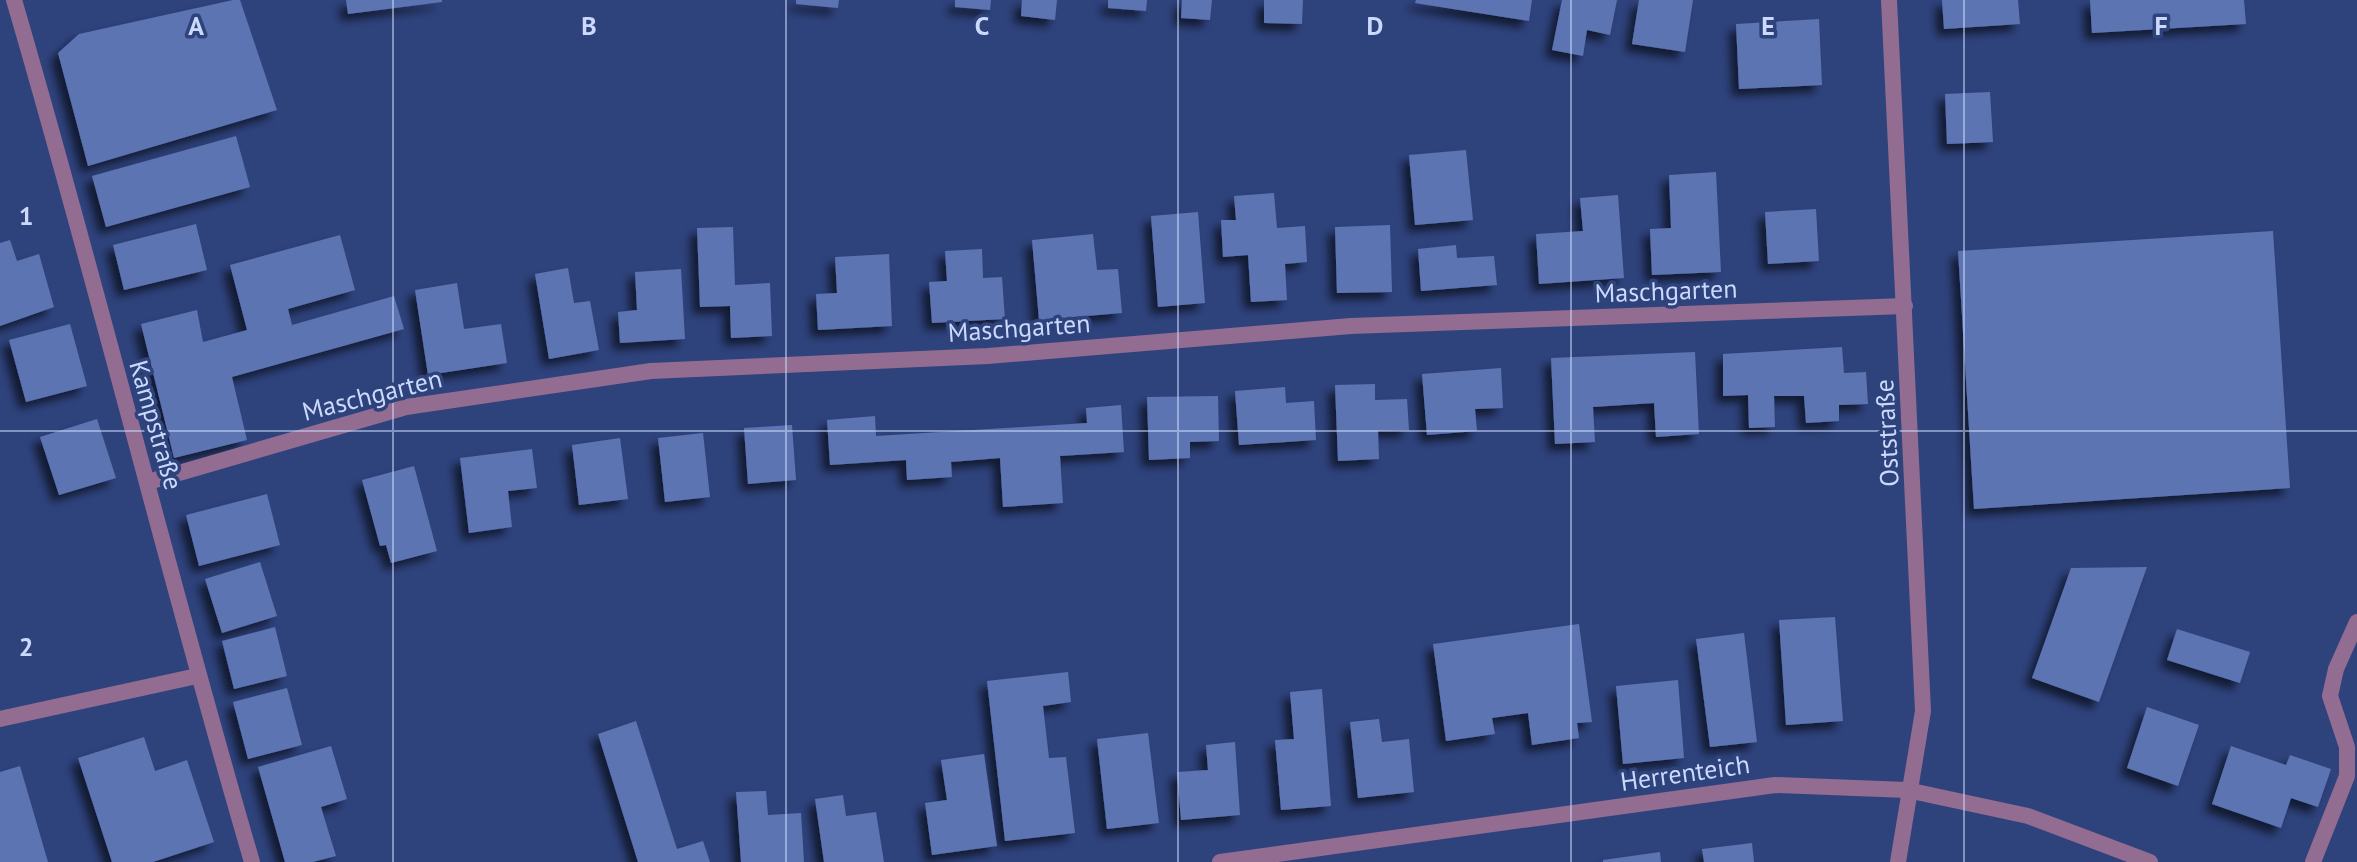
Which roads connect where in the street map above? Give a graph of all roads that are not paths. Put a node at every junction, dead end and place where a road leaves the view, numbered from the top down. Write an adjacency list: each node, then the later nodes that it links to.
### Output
1 (14, 0): 4 (street, Kampstraße)
2 (1889, 0): 3 (street, Oststraße)
3 (1905, 306): 4 (street, Maschgarten); 8 (street, Oststraße)
4 (148, 482): 6 (street, Kampstraße)
5 (2357, 622): 13 (street)
6 (197, 676): 7 (street); 9 (street, Kampstraße)
7 (0, 719)
8 (1907, 790): 10 (street, Herrenteich); 11 (street, Oststraße); 12 (street, Herrenteich)
9 (252, 862)
10 (1220, 862)
11 (1898, 862)
12 (2150, 862)
13 (2313, 862)

